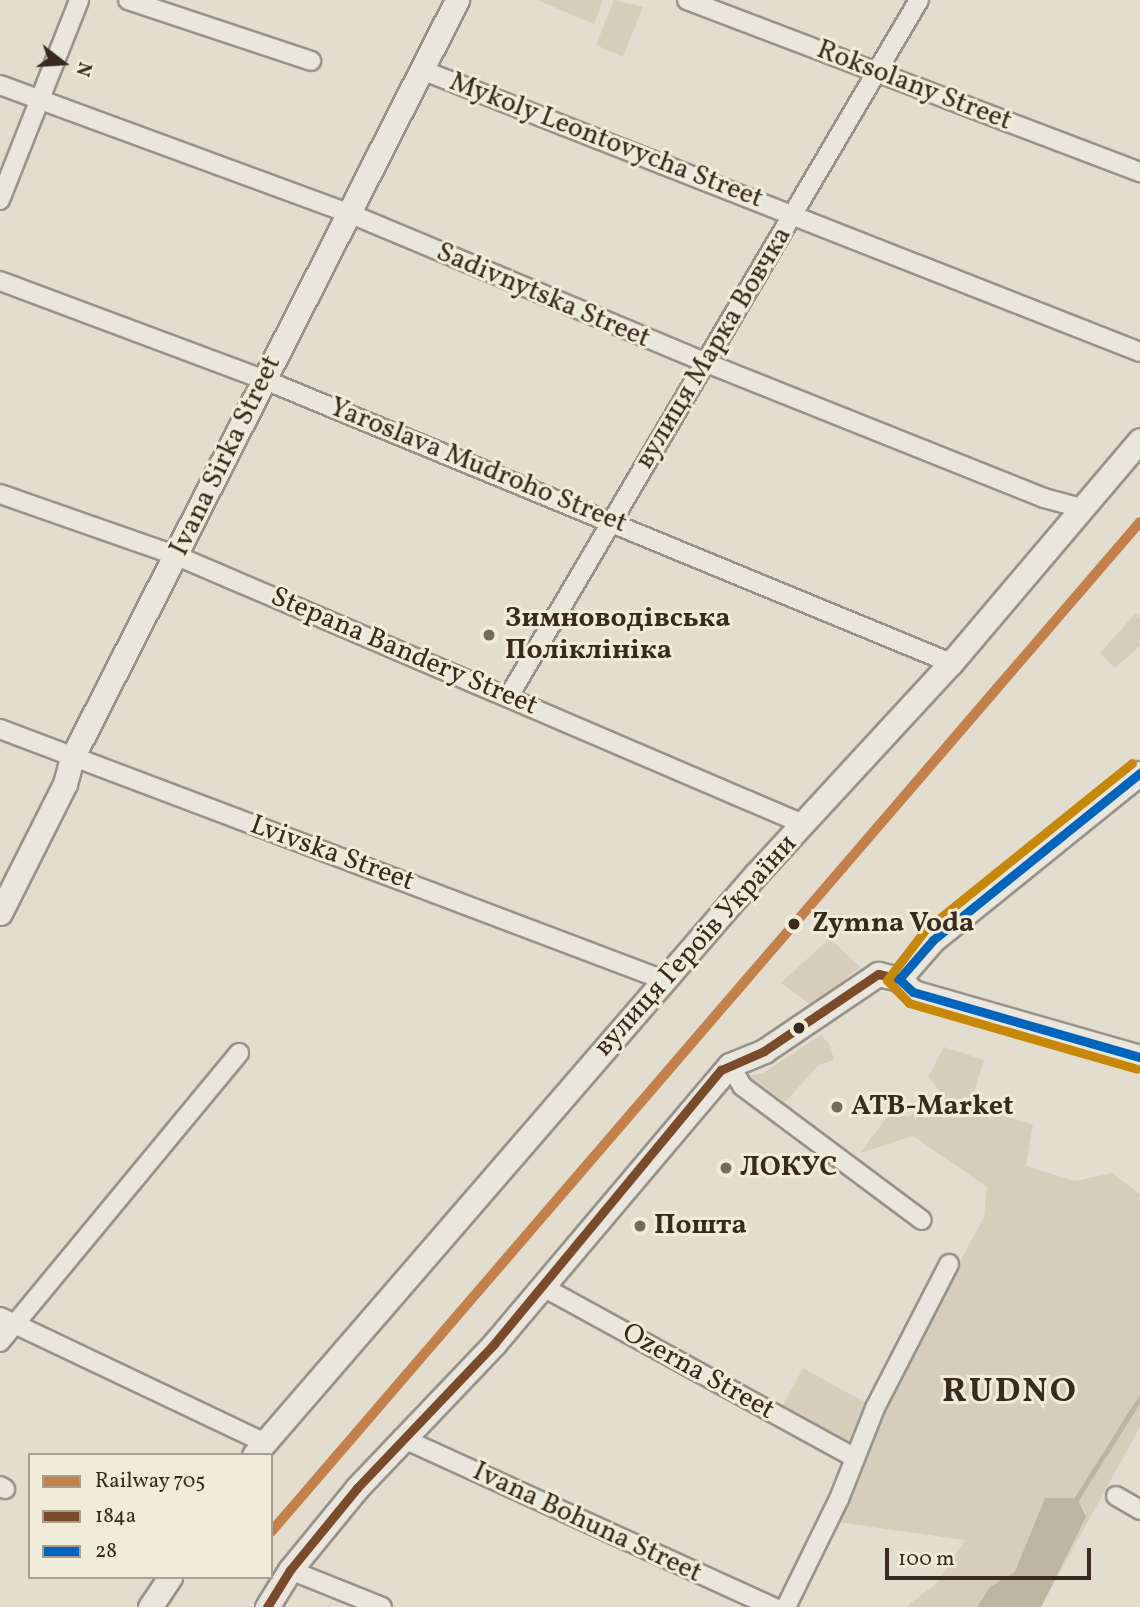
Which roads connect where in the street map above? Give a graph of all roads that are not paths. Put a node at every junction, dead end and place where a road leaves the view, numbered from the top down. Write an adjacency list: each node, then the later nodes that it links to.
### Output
1 (79, 0): 10 (street)
2 (128, 0): 6 (street)
3 (457, 0): 7 (street, Ivana Sirka Street)
4 (687, 0): 8 (street, Roksolany Street)
5 (919, 0): 8 (street, вулиця Марка Вовчка)
6 (311, 61)
7 (422, 71): 13 (street, Ivana Sirka Street); 14 (street, Mykoly Leontovycha Street)
8 (877, 71): 11 (street, Roksolany Street); 14 (street, вулиця Марка Вовчка)
9 (0, 85): 10 (street, Sadivnytska Street)
10 (39, 100): 12 (street); 13 (street, Sadivnytska Street)
11 (1140, 172)
12 (0, 200)
13 (346, 212): 17 (street, Sadivnytska Street); 18 (street, Ivana Sirka Street)
14 (795, 213): 16 (street, Mykoly Leontovycha Street); 17 (street, вулиця Марка Вовчка)
15 (0, 281): 18 (street, Yaroslava Mudroho Street)
16 (1140, 352)
17 (704, 362): 21 (street, Sadivnytska Street); 22 (street, вулиця Марка Вовчка)
18 (265, 380): 22 (street, Yaroslava Mudroho Street); 23 (street, Ivana Sirka Street)
19 (1140, 440): 21 (street, вулиця Героїв України)
20 (0, 494): 23 (street, Stepana Bandery Street)
21 (1085, 509): 24 (street, вулиця Героїв України)
22 (611, 520): 24 (street, Yaroslava Mudroho Street); 25 (street, вулиця Марка Вовчка)
23 (177, 556): 25 (street, Stepana Bandery Street); 27 (street, Ivana Sirka Street)
24 (951, 663): 29 (street, вулиця Героїв України)
25 (509, 696): 29 (street, Stepana Bandery Street)
26 (0, 729): 27 (street, Lvivska Street)
27 (72, 758): 30 (street, Ivana Sirka Street); 32 (street, Lvivska Street)
28 (1140, 773): 31 (street)
29 (803, 824): 32 (street, вулиця Героїв України)
30 (0, 913)
31 (899, 979): 34 (street); 35 (street)
32 (664, 980): 42 (street, вулиця Героїв України)
33 (239, 1053): 39 (street)
34 (1140, 1057)
35 (730, 1065): 36 (street); 38 (street)
36 (922, 1220)
37 (949, 1264): 43 (street)
38 (544, 1287): 41 (street); 43 (street, Ozerna Street)
39 (7, 1321): 40 (street); 42 (street)
40 (0, 1342)
41 (402, 1438): 46 (street); 51 (street, Ivana Bohuna Street)
42 (259, 1448)
43 (854, 1457): 52 (street)
44 (1115, 1496): 45 (street)
45 (1140, 1510)
46 (290, 1570): 49 (street); 50 (street)
47 (169, 1579): 48 (street)
48 (150, 1607)
49 (267, 1607)
50 (382, 1607)
51 (773, 1607)
52 (786, 1607)

